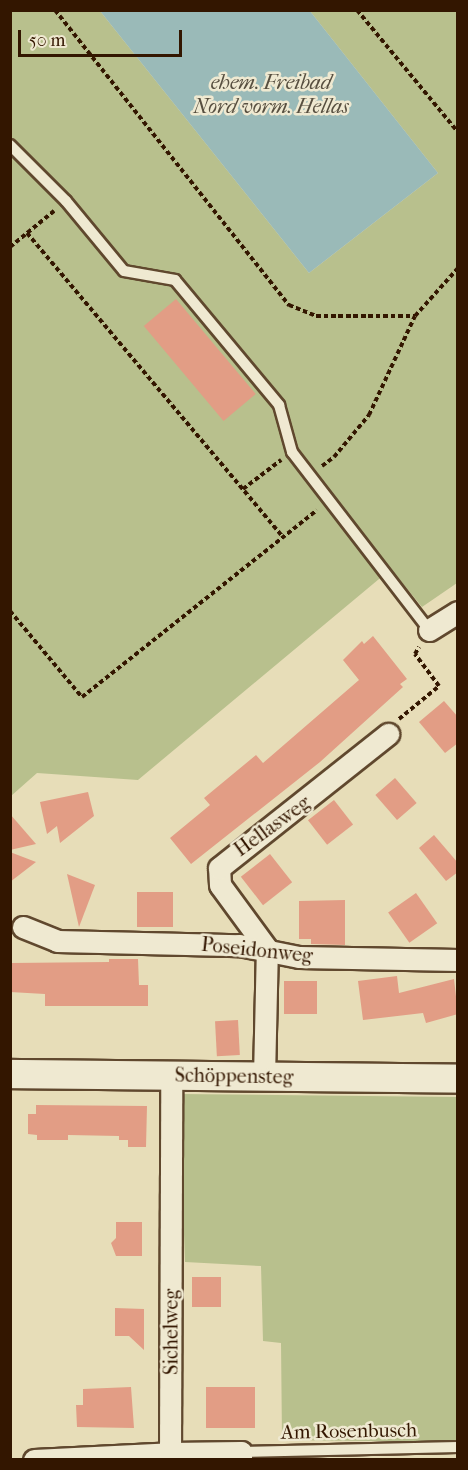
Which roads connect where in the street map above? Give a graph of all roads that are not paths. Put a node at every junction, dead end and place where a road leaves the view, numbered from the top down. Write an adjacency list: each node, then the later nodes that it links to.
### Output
1 (10, 145): 3 (lane)
2 (458, 612): 3 (street)
3 (429, 630)
4 (388, 734): 6 (street, Hellasweg)
5 (23, 927): 6 (street, Poseidonweg)
6 (267, 949): 7 (street, Poseidonweg); 10 (street)
7 (458, 960)
8 (10, 1074): 9 (street, Schöppensteg)
9 (171, 1075): 10 (street, Schöppensteg); 13 (street, Sichelweg)
10 (264, 1077): 11 (street, Schöppensteg)
11 (458, 1079)
12 (458, 1447): 14 (lane, Am Rosenbusch)
13 (170, 1453): 14 (street); 15 (street)
14 (241, 1456)
15 (34, 1460)

